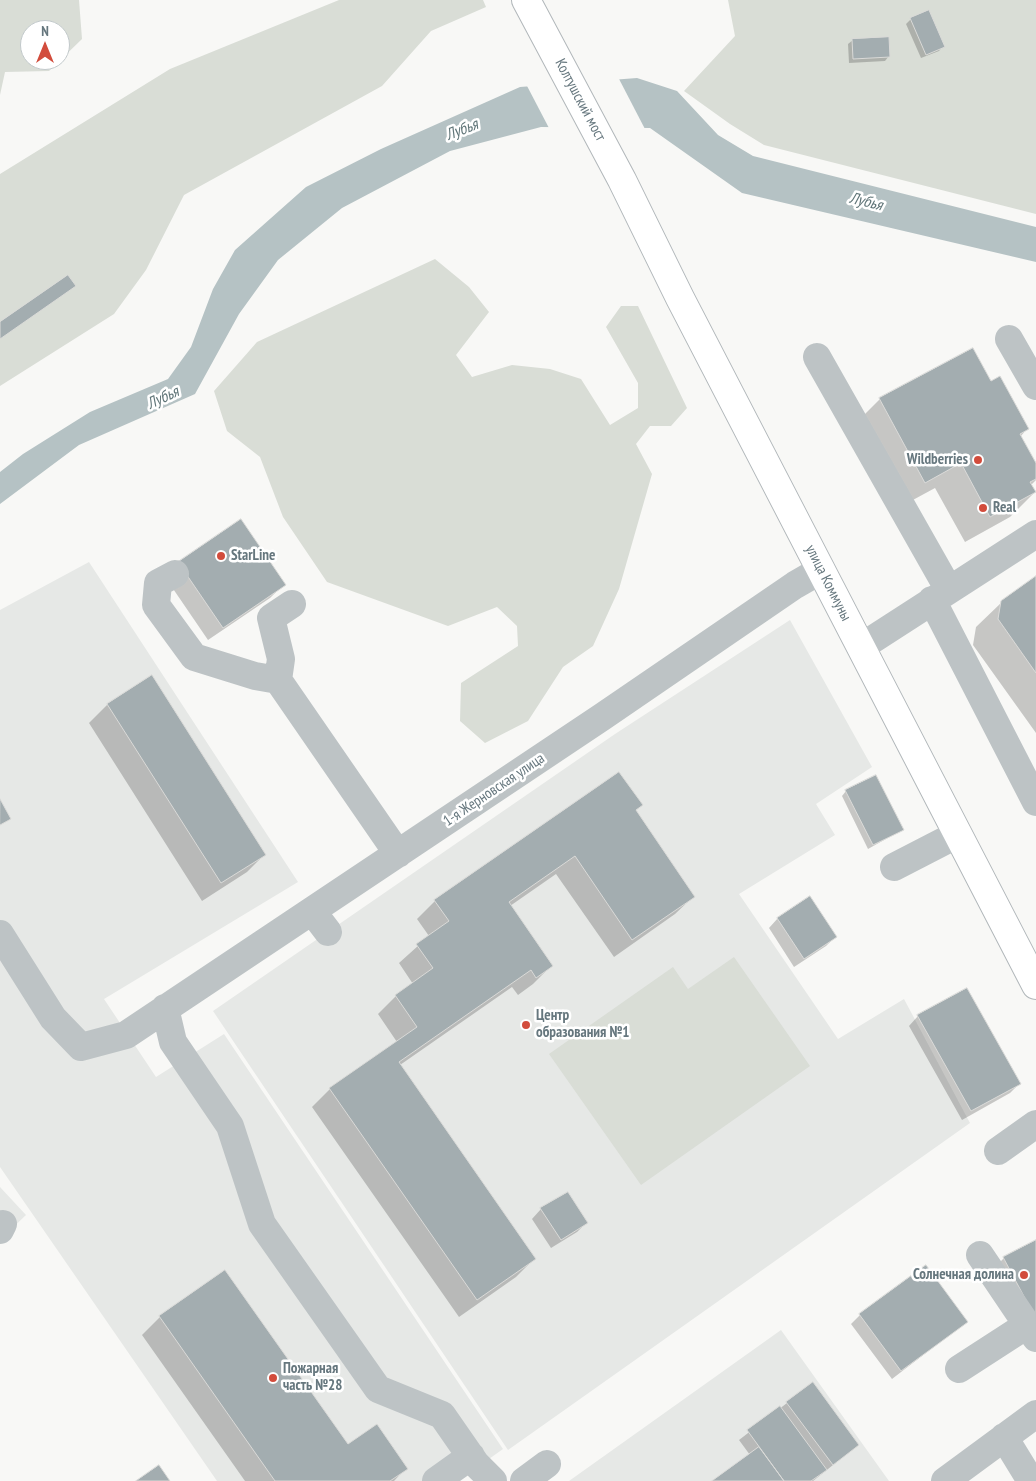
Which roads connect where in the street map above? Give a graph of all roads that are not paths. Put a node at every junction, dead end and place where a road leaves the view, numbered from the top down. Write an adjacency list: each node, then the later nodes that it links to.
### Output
1 (532, 10): 2 (main road, Колтушский мост)
2 (622, 180): 7 (main road, улица Коммуны)
3 (1009, 339): 5 (street)
4 (817, 357): 9 (street)
5 (1036, 386)
6 (1036, 534): 9 (street)
7 (821, 570): 11 (main road, улица Коммуны); 15 (street, 1-я Жерновская улица)
8 (175, 574): 12 (street)
9 (941, 595): 11 (street); 13 (street)
10 (292, 604): 12 (street)
11 (861, 647): 14 (main road, улица Коммуны)
12 (278, 680): 15 (street)
13 (1036, 802)
14 (958, 834): 16 (street); 18 (main road, улица Коммуны)
15 (398, 854): 19 (street, 1-я Жерновская улица)
16 (894, 867)
17 (0, 934): 19 (street, 1-я Жерновская улица)
18 (1036, 985)
19 (165, 1008): 27 (street)
20 (1036, 1124): 21 (street)
21 (998, 1151)
22 (980, 1255): 23 (street)
23 (1031, 1331): 24 (street)
24 (959, 1369)
25 (1036, 1414): 26 (street)
26 (1004, 1437): 32 (street); 33 (street)
27 (470, 1456): 29 (street); 30 (street)
28 (547, 1464): 31 (street)
29 (436, 1481)
30 (493, 1481)
31 (524, 1481)
32 (945, 1481)
33 (1031, 1481)

